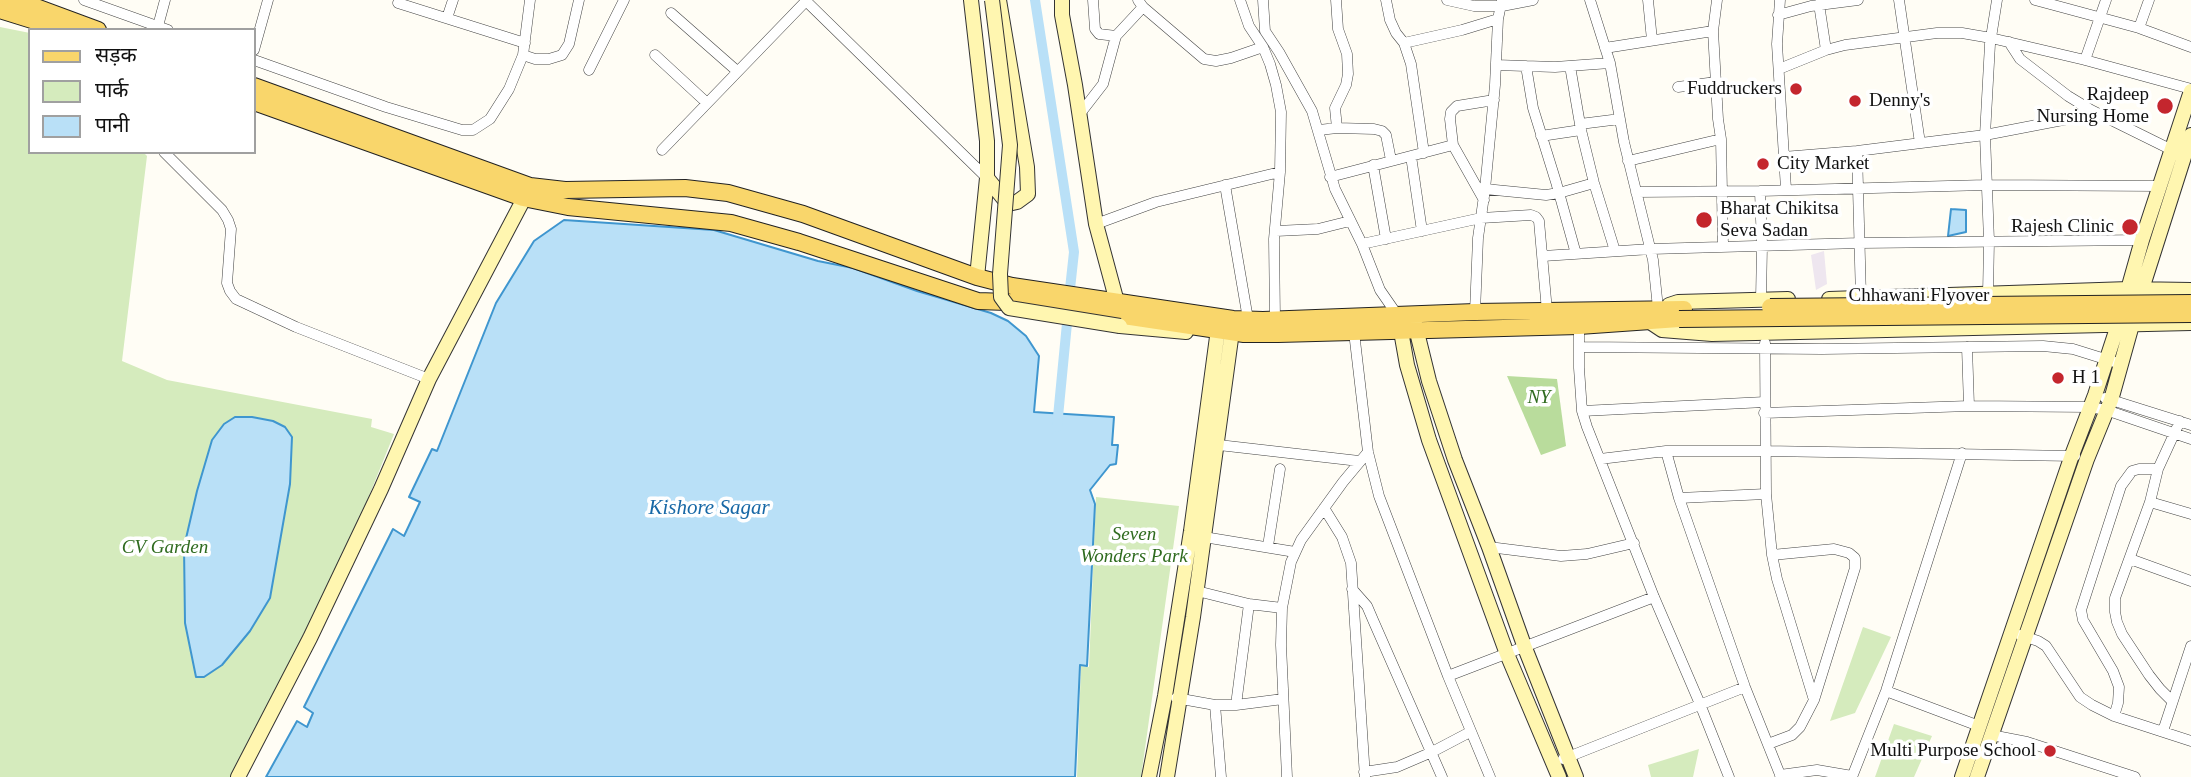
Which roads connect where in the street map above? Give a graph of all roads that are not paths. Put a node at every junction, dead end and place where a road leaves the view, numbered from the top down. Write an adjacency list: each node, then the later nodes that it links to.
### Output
1 (5, 0): 44 (main road)
2 (84, 0): 45 (street)
3 (165, 0): 45 (street)
4 (268, 0): 54 (street)
5 (453, 0): 40 (street)
6 (530, 0): 55 (street)
7 (579, 0): 61 (street)
8 (624, 0): 70 (street)
9 (805, 0): 71 (street); 103 (street)
10 (971, 0): 103 (street)
11 (992, 0): 140 (street, bridge)
12 (999, 0): 103 (street)
13 (1062, 0): 80 (street)
14 (1093, 0): 49 (street)
15 (1240, 0): 48 (street)
16 (1263, 0): 48 (street)
17 (1336, 0): 83 (street)
18 (1386, 0): 56 (street)
19 (1447, 0): 32 (street)
20 (1533, 0): 32 (street)
21 (1590, 0): 59 (street)
22 (1648, 0): 52 (street)
23 (1717, 0): 47 (street)
24 (1780, 0): 37 (street)
25 (1858, 0): 34 (street)
26 (1899, 0): 51 (street)
27 (1997, 0): 50 (street)
28 (2035, 0): 38 (street)
29 (2106, 0): 38 (street)
30 (2149, 0): 46 (street)
31 (398, 3): 40 (street)
32 (1502, 3): 41 (street)
33 (1141, 4): 49 (street); 57 (street)
34 (1819, 4): 37 (street); 60 (street)
35 (0, 10): 39 (main road)
36 (671, 13): 71 (street)
37 (1778, 15): 69 (street)
38 (2099, 16): 46 (street); 63 (street)
39 (30, 18): 42 (street); 43 (main road)
40 (447, 18): 55 (street)
41 (1498, 19): 56 (street); 66 (street)
42 (41, 28)
43 (58, 28)
44 (93, 28)
45 (163, 28)
46 (2139, 28): 58 (street)
47 (1713, 31): 52 (street); 72 (street)
48 (1260, 33): 57 (street); 84 (street)
49 (1116, 36): 80 (street)
50 (1990, 37): 51 (street); 53 (street); 85 (street)
51 (1905, 38): 60 (street); 89 (street)
52 (1652, 40): 59 (street)
53 (2009, 42): 63 (street); 79 (street)
54 (256, 43)
55 (525, 43): 61 (street)
56 (1404, 43): 93 (street)
57 (1263, 47): 101 (street)
58 (2191, 47)
59 (1605, 48): 65 (street)
60 (1826, 50): 69 (street)
61 (523, 55): 64 (street)
62 (655, 55): 78 (street)
63 (2085, 60): 75 (street)
64 (256, 61)
65 (1610, 63): 68 (street); 81 (street)
66 (1496, 65): 67 (street); 76 (street)
67 (1525, 66): 68 (street); 87 (street)
68 (1570, 66): 82 (street)
69 (1779, 69): 97 (street)
70 (589, 70)
71 (737, 72): 78 (street)
72 (1716, 82): 74 (street); 88 (street)
73 (256, 87): 112 (main road)
74 (1678, 87)
75 (2191, 90): 94 (street)
76 (1494, 100): 90 (street); 115 (street)
77 (256, 103): 112 (main road)
78 (707, 103): 91 (street)
79 (2091, 110): 85 (street); 94 (street)
80 (1079, 116): 118 (street)
81 (1620, 119): 82 (street); 99 (street)
82 (1581, 127): 87 (street); 104 (street)
83 (1337, 128): 84 (street); 98 (street)
84 (1319, 130): 102 (street)
85 (1985, 135): 89 (street); 106 (street)
86 (2191, 135): 94 (street)
87 (1541, 136): 114 (street)
88 (1721, 139): 99 (street); 110 (street)
89 (1920, 143): 92 (street)
90 (1453, 145): 93 (street); 115 (street)
91 (662, 150)
92 (1857, 151): 97 (street); 108 (street)
93 (1424, 153): 96 (street)
94 (2178, 153): 107 (street); 133 (street)
95 (166, 154): 160 (street)
96 (1411, 156): 98 (street); 120 (street)
97 (1783, 157): 109 (street)
98 (1391, 160): 100 (street)
99 (1628, 161): 113 (street)
100 (1373, 165): 102 (street); 121 (street)
101 (1280, 172): 105 (street); 119 (street)
102 (1330, 177): 117 (street)
103 (987, 178): 132 (street)
104 (1594, 183): 114 (street); 129 (street)
105 (1225, 185): 118 (street); 149 (street)
106 (1986, 186): 107 (street); 108 (street); 123 (street)
107 (2160, 186): 122 (street)
108 (1859, 187): 109 (street); 124 (street)
109 (1786, 189): 111 (street)
110 (1722, 191): 111 (street); 113 (street); 127 (street)
111 (1760, 191): 126 (street)
112 (527, 192): 132 (main road); 136 (main road); 160 (street)
113 (1636, 192): 128 (street)
114 (1559, 193): 115 (street); 130 (street)
115 (1484, 195): 116 (street)
116 (1481, 218): 120 (street); 131 (street); 142 (street)
117 (1350, 221): 119 (street); 125 (street)
118 (1096, 224): 140 (street)
119 (1276, 231): 146 (street)
120 (1422, 232): 121 (street)
121 (1386, 239): 125 (street)
122 (2142, 240): 123 (street); 133 (street)
123 (1989, 242): 124 (street); 135 (street)
124 (1860, 243): 126 (street); 137 (street)
125 (1362, 244): 147 (street)
126 (1762, 246): 127 (street); 138 (street)
127 (1723, 247): 128 (street)
128 (1651, 249): 129 (street); 143 (street)
129 (1615, 251): 130 (street)
130 (1576, 254): 131 (street)
131 (1543, 256): 141 (street)
132 (977, 277): 136 (main road)
133 (2135, 289): 134 (street); 135 (street); 150 (street)
134 (2191, 290)
135 (1988, 294): 137 (street)
136 (1037, 296): 140 (main road)
137 (1861, 298): 138 (street)
138 (1761, 299): 143 (street)
139 (2191, 303): 144 (main road, Chhawani Flyover, bridge)
140 (1114, 310): 149 (main road); 149 (street)
141 (1547, 311): 142 (main road); 143 (main road)
142 (1475, 312): 147 (main road)
143 (1655, 312): 144 (main road, Chhawani Flyover); 151 (main road); 154 (street)
144 (1682, 314): 145 (main road, Chhawani Flyover, bridge)
145 (2191, 314)
146 (1275, 319): 147 (main road); 149 (main road)
147 (1407, 323): 151 (main road); 153 (main road); 189 (street); 202 (street)
148 (2191, 323): 150 (street)
149 (1226, 324): 153 (main road); 170 (street)
150 (2125, 325): 152 (street); 159 (street)
151 (1579, 326): 155 (street)
152 (1983, 328): 154 (street); 157 (street)
153 (1354, 332): 173 (street)
154 (1764, 333): 158 (street)
155 (1579, 347): 158 (street); 165 (street)
156 (1967, 347): 157 (street); 158 (street); 163 (street)
157 (1984, 347): 159 (street)
158 (1765, 349): 164 (street)
159 (2113, 362): 161 (street); 162 (street)
160 (429, 379): 223 (street)
161 (2092, 401): 162 (street); 163 (street); 175 (street)
162 (2108, 405): 166 (street); 168 (street); 177 (street)
163 (1969, 406): 164 (street)
164 (1764, 407): 165 (street); 172 (street)
165 (1582, 411): 176 (street)
166 (2180, 421): 167 (street); 168 (street)
167 (2191, 425)
168 (2174, 432): 169 (street); 180 (street)
169 (2191, 439)
170 (1210, 444): 178 (street); 186 (street); 206 (street)
171 (1665, 451): 172 (street); 176 (street); 182 (street)
172 (1765, 451): 174 (street); 181 (street)
173 (1368, 453): 178 (street); 203 (street)
174 (1962, 453): 175 (street); 205 (street)
175 (2072, 455): 177 (street); 199 (street)
176 (1600, 459): 187 (street)
177 (2087, 459): 199 (street)
178 (1359, 461): 184 (street)
179 (1280, 469): 188 (street)
180 (2158, 470): 183 (street); 213 (street)
181 (1766, 494): 182 (street); 191 (street)
182 (1679, 498): 204 (street)
183 (2150, 502): 185 (street); 192 (street)
184 (1324, 508): 190 (street); 194 (street)
185 (2191, 514)
186 (1204, 537): 188 (street); 195 (street)
187 (1634, 542): 189 (street); 196 (street)
188 (1268, 546): 190 (street)
189 (1489, 547): 201 (street)
190 (1295, 552): 198 (street)
191 (1772, 555): 208 (street); 208 (street)
192 (2130, 559): 193 (street); 209 (street)
193 (2191, 581)
194 (1352, 589): 219 (street); 221 (street)
195 (1197, 591): 197 (street); 206 (street)
196 (1654, 597): 201 (street); 210 (street)
197 (1249, 604): 198 (street); 212 (street)
198 (1282, 608): 207 (street)
199 (2018, 634): 213 (street); 214 (street)
200 (2191, 646): 209 (street)
201 (1525, 648): 202 (street); 220 (street)
202 (1507, 654): 203 (street); 220 (street)
203 (1448, 676): 216 (street)
204 (1745, 687): 210 (street); 218 (street)
205 (1886, 691): 214 (street); 232 (street)
206 (1173, 698): 211 (street); 224 (street); 225 (street)
207 (1283, 699): 212 (street); 227 (street)
208 (1814, 699): 218 (street)
209 (2172, 701): 215 (street)
210 (1700, 704): 220 (street); 231 (street)
211 (1215, 705): 212 (street); 226 (street)
212 (1236, 705)
213 (2114, 716): 215 (street)
214 (1985, 730): 233 (street); 234 (street); 235 (street)
215 (2163, 731): 217 (street)
216 (1470, 732): 219 (street); 229 (street)
217 (2191, 741)
218 (1768, 744): 222 (street)
219 (1432, 752): 221 (street); 228 (street)
220 (1560, 766): 230 (street)
221 (1364, 775)
222 (1781, 776): 232 (street)
223 (237, 777)
224 (1149, 777)
225 (1167, 777)
226 (1221, 777)
227 (1287, 777)
228 (1442, 777)
229 (1490, 777)
230 (1576, 777)
231 (1728, 777)
232 (1852, 777)
233 (1962, 777)
234 (1977, 777)
235 (2135, 777)

